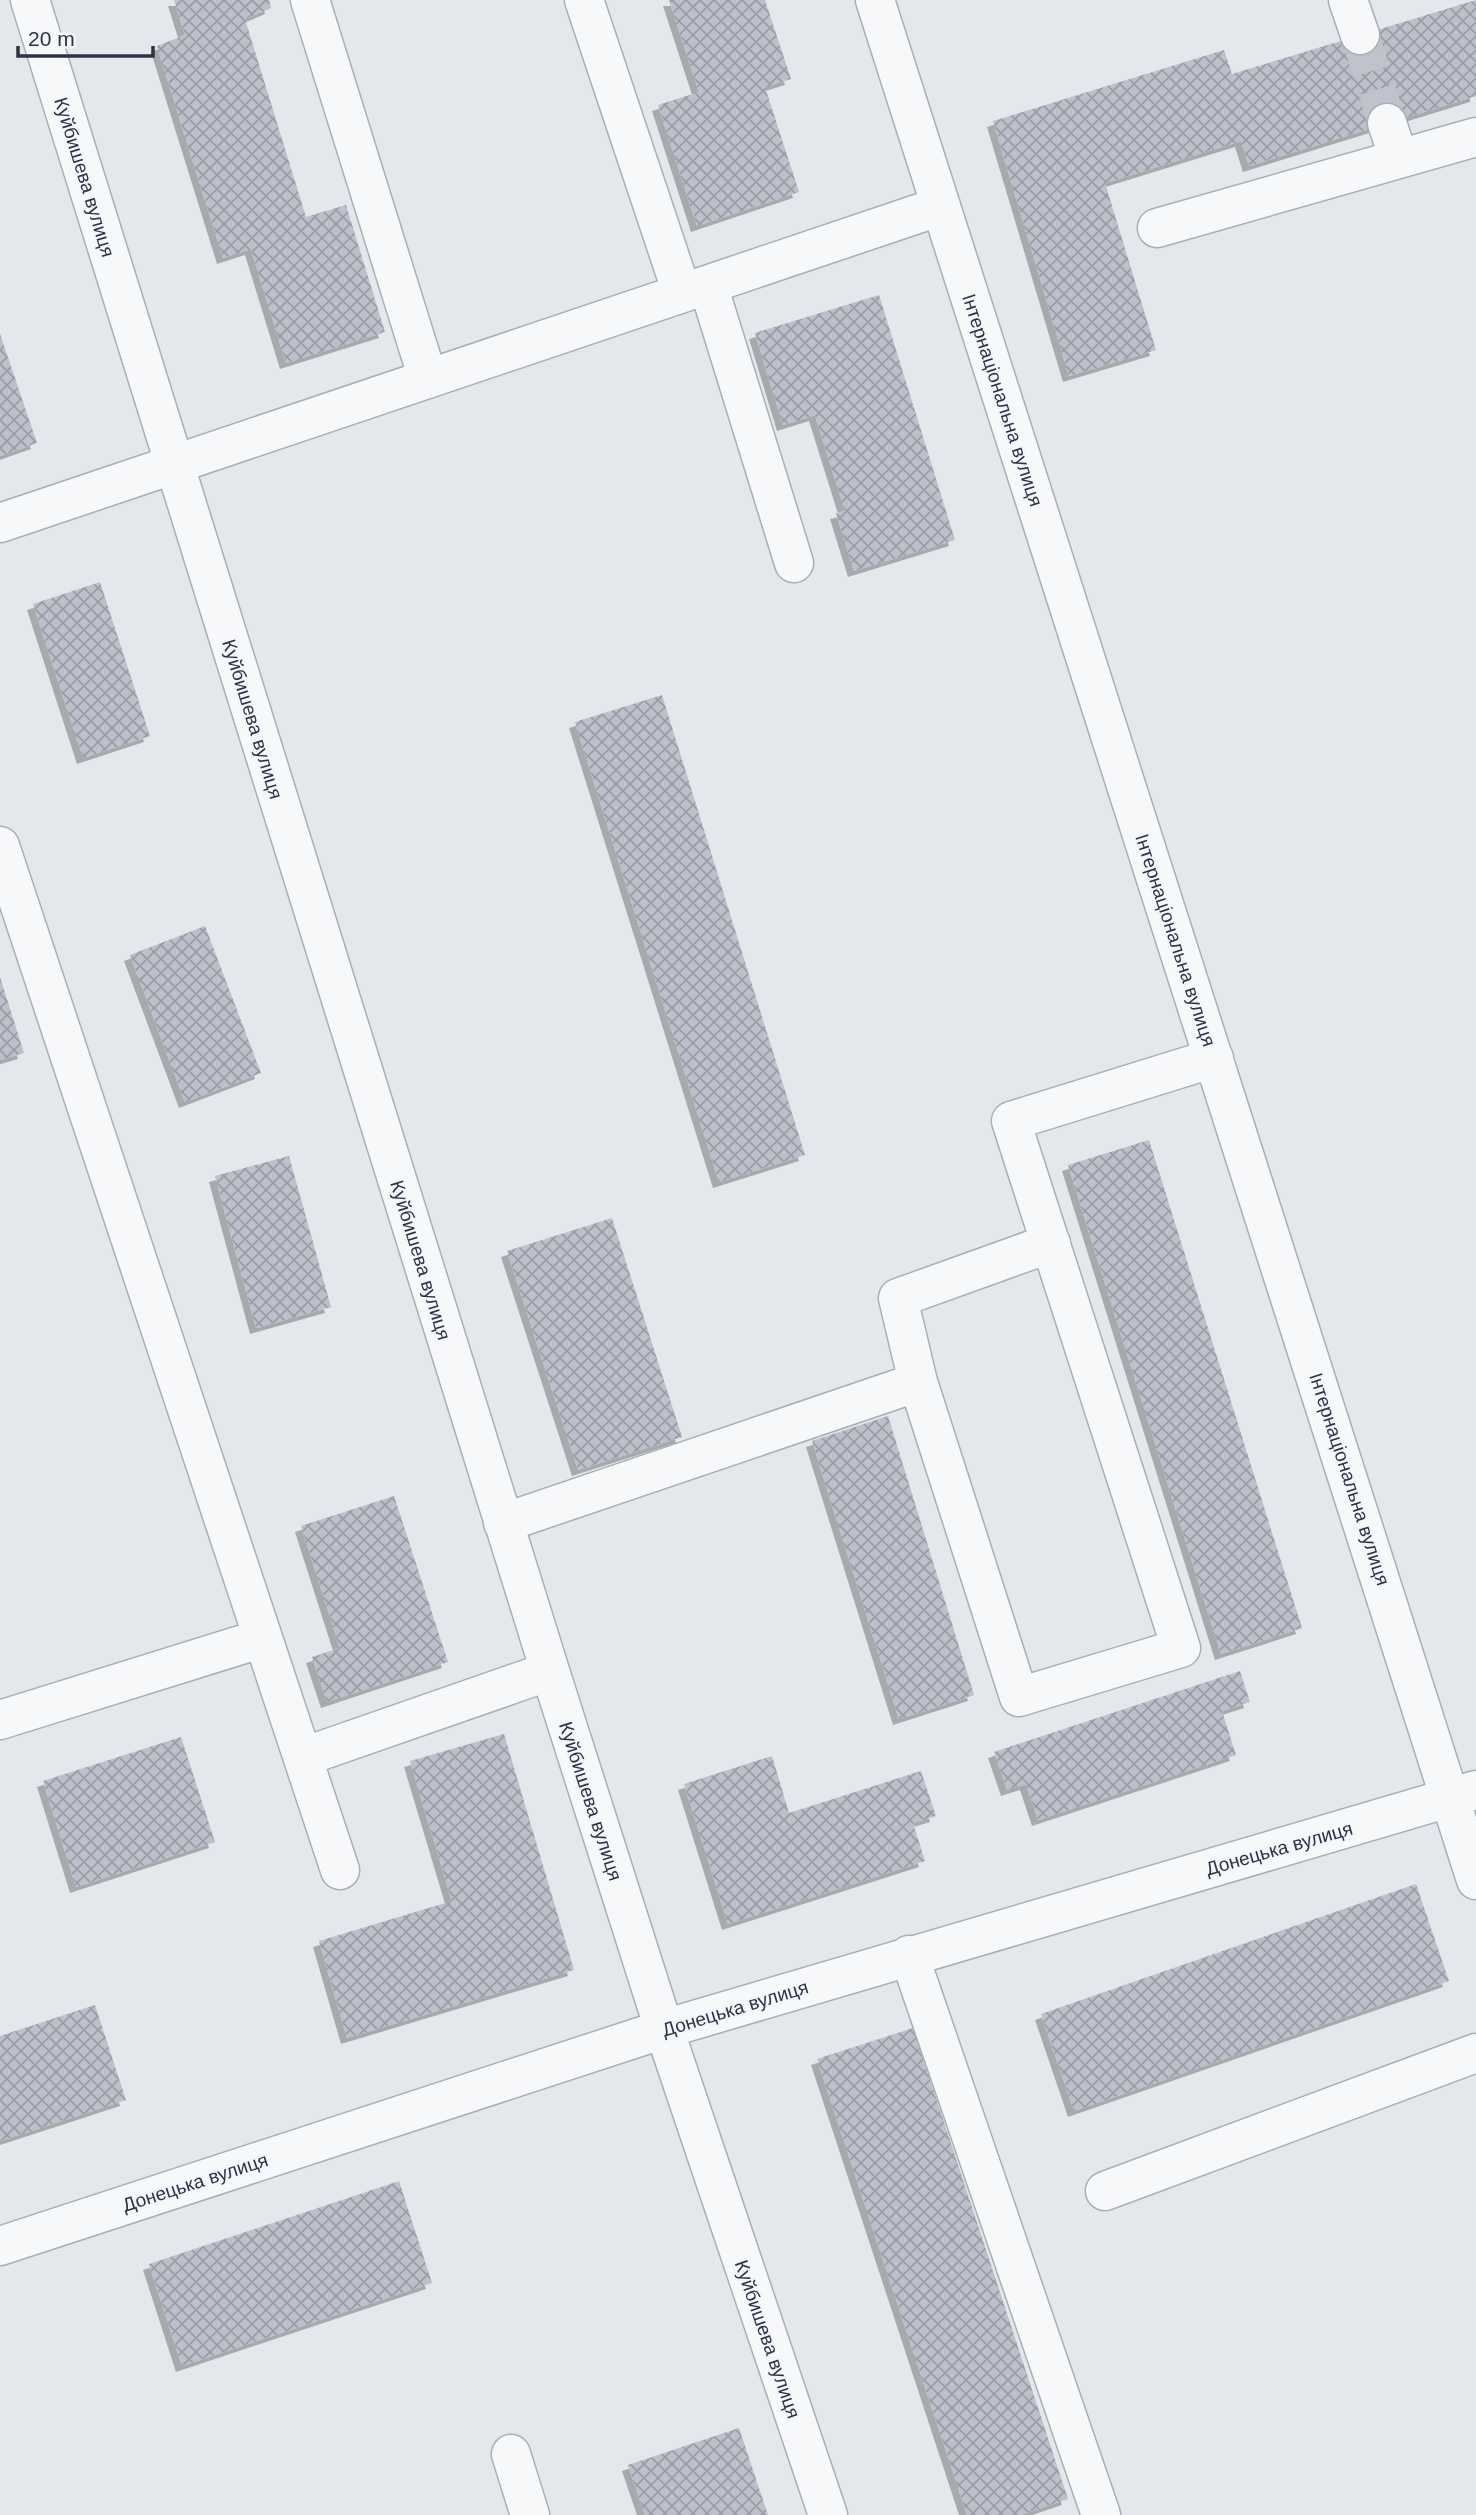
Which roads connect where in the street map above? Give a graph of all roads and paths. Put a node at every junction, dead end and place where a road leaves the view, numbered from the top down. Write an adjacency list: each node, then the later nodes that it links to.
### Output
1 (30, 0): 12 (street, Куйбишева вулиця)
2 (310, 0): 11 (street)
3 (583, 0): 10 (street)
4 (875, 0): 8 (street, Інтернаціональна вулиця)
5 (1387, 123): 7 (street)
6 (1476, 137): 7 (street)
7 (1399, 159): 9 (street)
8 (941, 206): 10 (street); 16 (street, Інтернаціональна вулиця)
9 (1157, 228)
10 (695, 289): 11 (street); 14 (street)
11 (428, 379): 12 (street)
12 (174, 465): 13 (street); 19 (street, Куйбишева вулиця)
13 (0, 523)
14 (794, 563)
15 (0, 846): 20 (street)
16 (1214, 1058): 17 (street); 24 (street, Інтернаціональна вулиця)
17 (1051, 1243): 18 (street); 18 (street)
18 (918, 1382): 19 (street)
19 (503, 1523): 21 (street, Куйбишева вулиця)
20 (263, 1638): 22 (street); 23 (street)
21 (550, 1671): 23 (street); 28 (street, Куйбишева вулиця)
22 (0, 1720)
23 (303, 1757): 25 (street)
24 (1464, 1794): 26 (street, Інтернаціональна вулиця); 27 (street, Донецька вулиця)
25 (340, 1870)
26 (1476, 1880)
27 (909, 1955): 28 (street, Донецька вулиця); 35 (street)
28 (664, 2029): 31 (street, Донецька вулиця); 34 (street, Куйбишева вулиця)
29 (1476, 2053): 30 (street)
30 (1105, 2190)
31 (0, 2246)
32 (511, 2454): 33 (street)
33 (530, 2515)
34 (828, 2515)
35 (1101, 2515)

